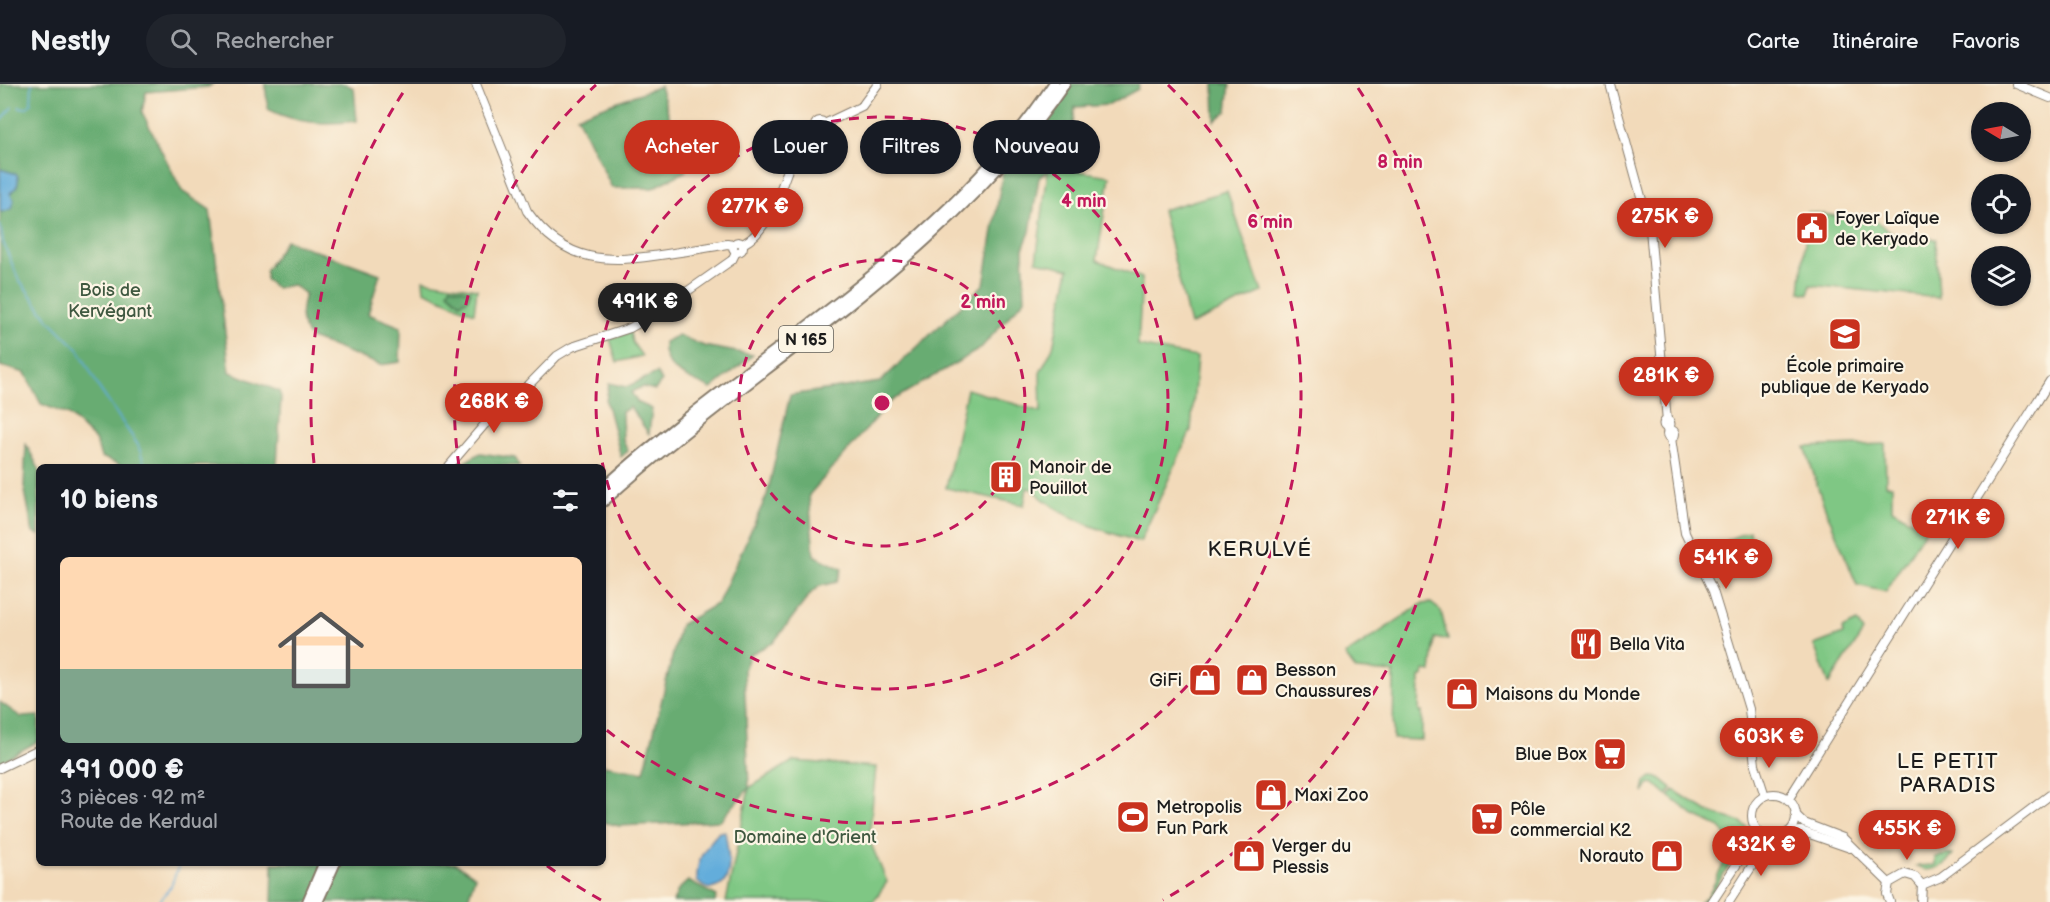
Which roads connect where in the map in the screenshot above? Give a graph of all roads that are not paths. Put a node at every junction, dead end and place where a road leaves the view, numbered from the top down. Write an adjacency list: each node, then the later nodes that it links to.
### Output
1 (476, 84): 8 (street)
2 (878, 84): 8 (street)
3 (1054, 84): 11 (highway, N 165)
4 (1064, 84): 12 (highway, N 165)
5 (1610, 84): 16 (street)
6 (2016, 84): 7 (street)
7 (2050, 98)
8 (734, 248): 10 (street)
9 (2050, 381): 17 (street)
10 (451, 464)
11 (606, 486)
12 (606, 498)
13 (36, 750): 14 (street)
14 (0, 768)
15 (2050, 795): 26 (street)
16 (1765, 796): 17 (street); 19 (street)
17 (1788, 800): 18 (street)
18 (1796, 814): 20 (street); 22 (street)
19 (1758, 832): 21 (street); 29 (street)
20 (1788, 832): 21 (street); 22 (street)
21 (1770, 838): 30 (street)
22 (1857, 851): 25 (street)
23 (324, 866): 27 (highway)
24 (333, 866): 28 (highway)
25 (1889, 883): 26 (street); 31 (street)
26 (1922, 885): 32 (street)
27 (308, 902)
28 (317, 902)
29 (1712, 902)
30 (1729, 902)
31 (1890, 902)
32 (1921, 902)

